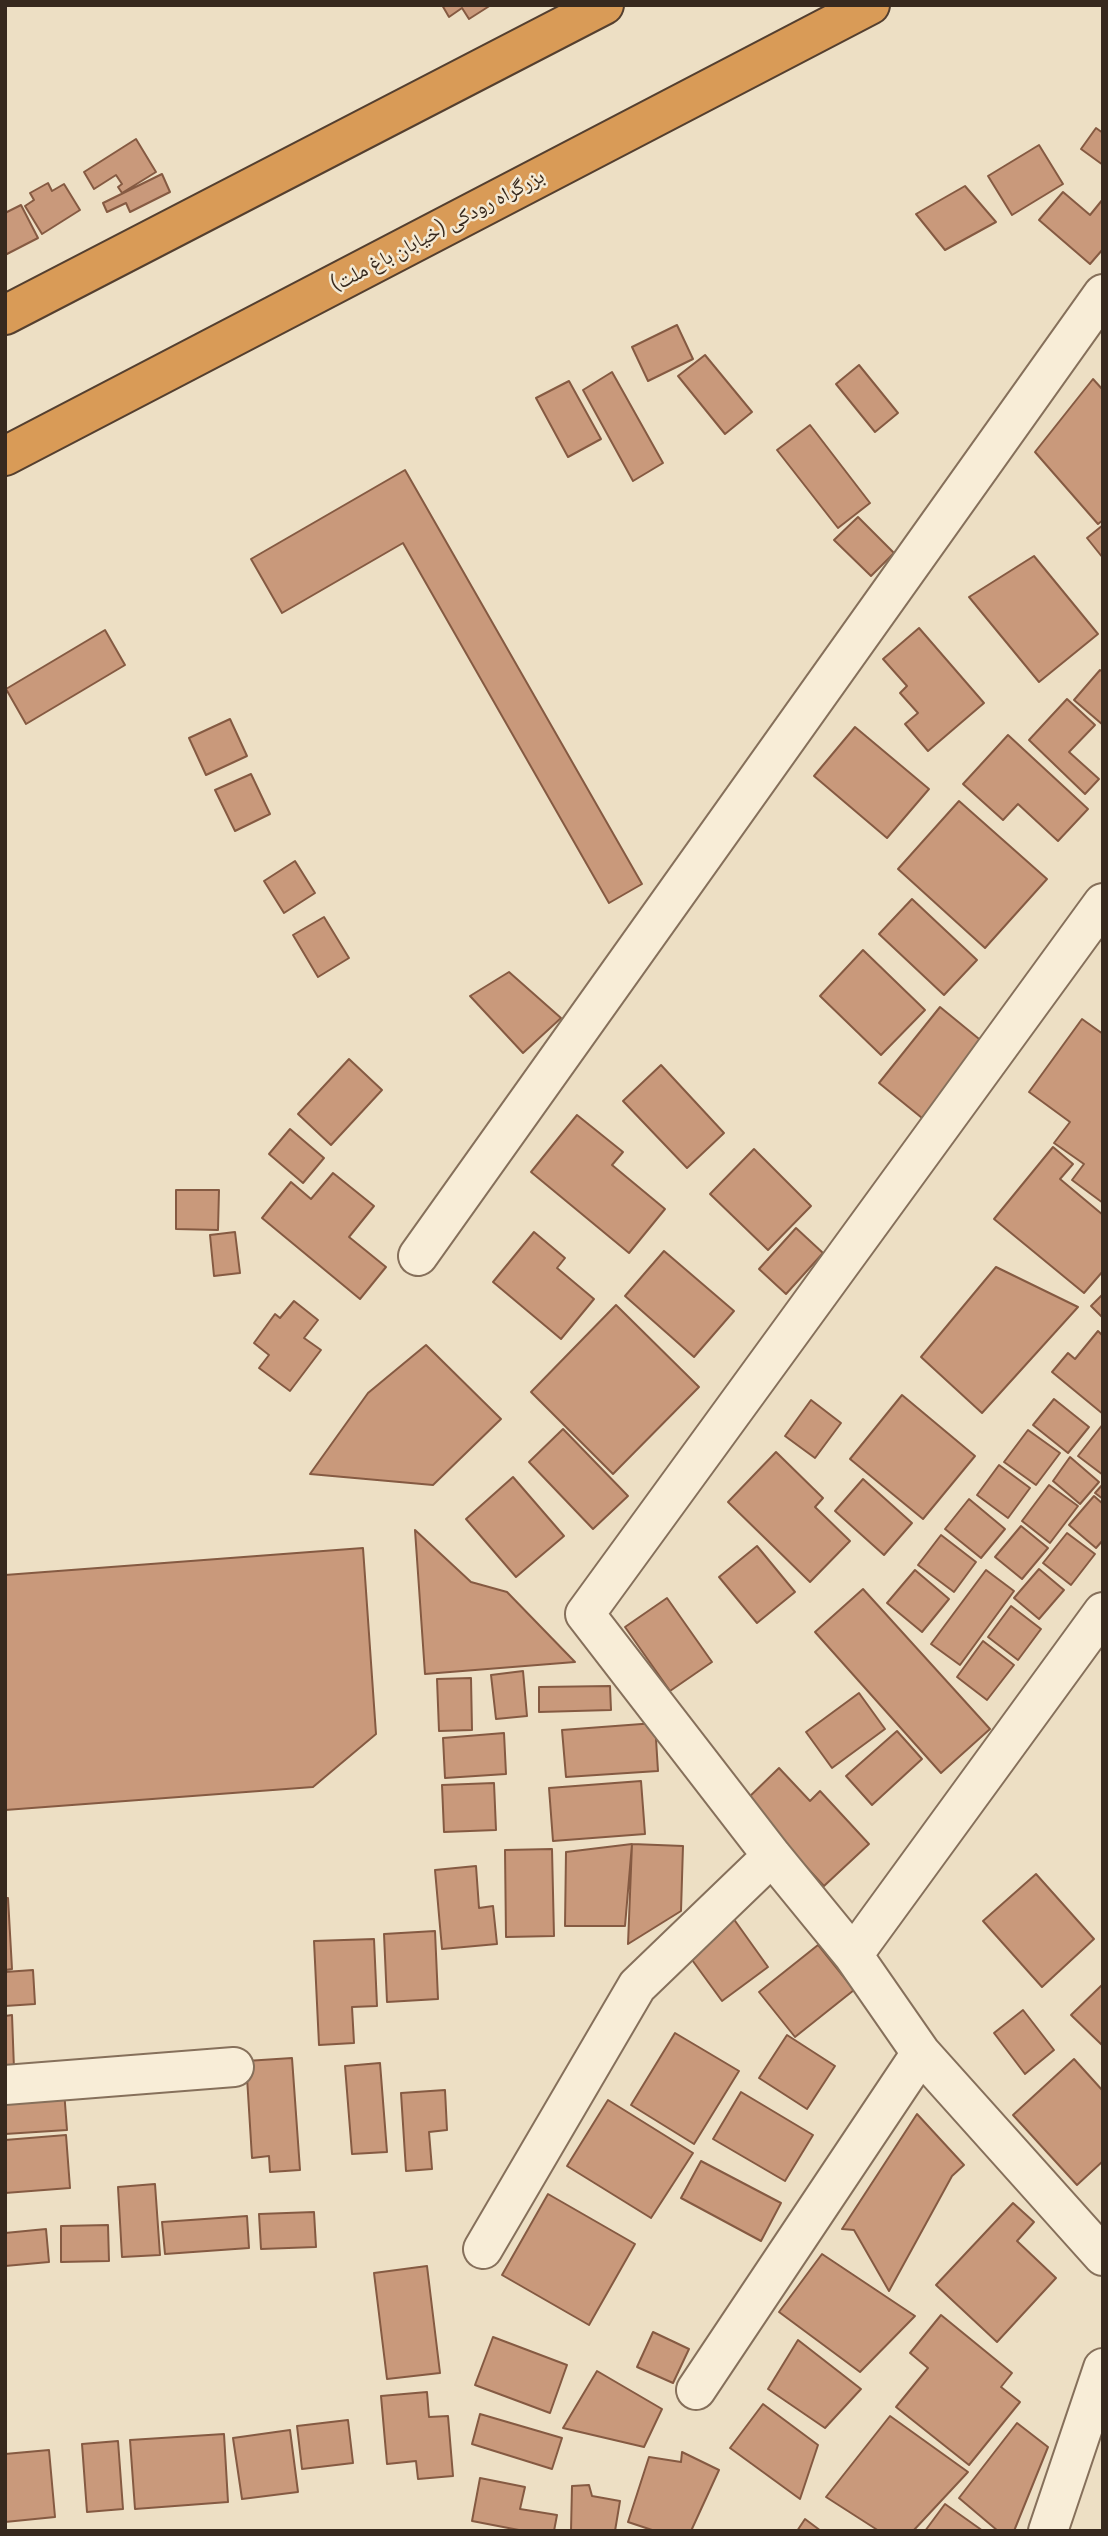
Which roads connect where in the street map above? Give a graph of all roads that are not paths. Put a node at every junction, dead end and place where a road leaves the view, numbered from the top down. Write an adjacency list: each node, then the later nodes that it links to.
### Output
1 (604, 5): 4 (highway)
2 (870, 5): 5 (highway, بزرگراه رودکی (خیابان باغ ملت))
3 (1103, 294): 7 (street)
4 (5, 315)
5 (5, 456)
6 (1103, 904): 9 (street)
7 (418, 1256)
8 (1103, 1612): 10 (street)
9 (772, 1856): 10 (street); 14 (street)
10 (853, 1955): 11 (street)
11 (921, 2053): 15 (street); 17 (street)
12 (234, 2067): 13 (street)
13 (5, 2085)
14 (483, 2249)
15 (1103, 2256)
16 (1103, 2368): 18 (street)
17 (695, 2390)
18 (1048, 2531)

